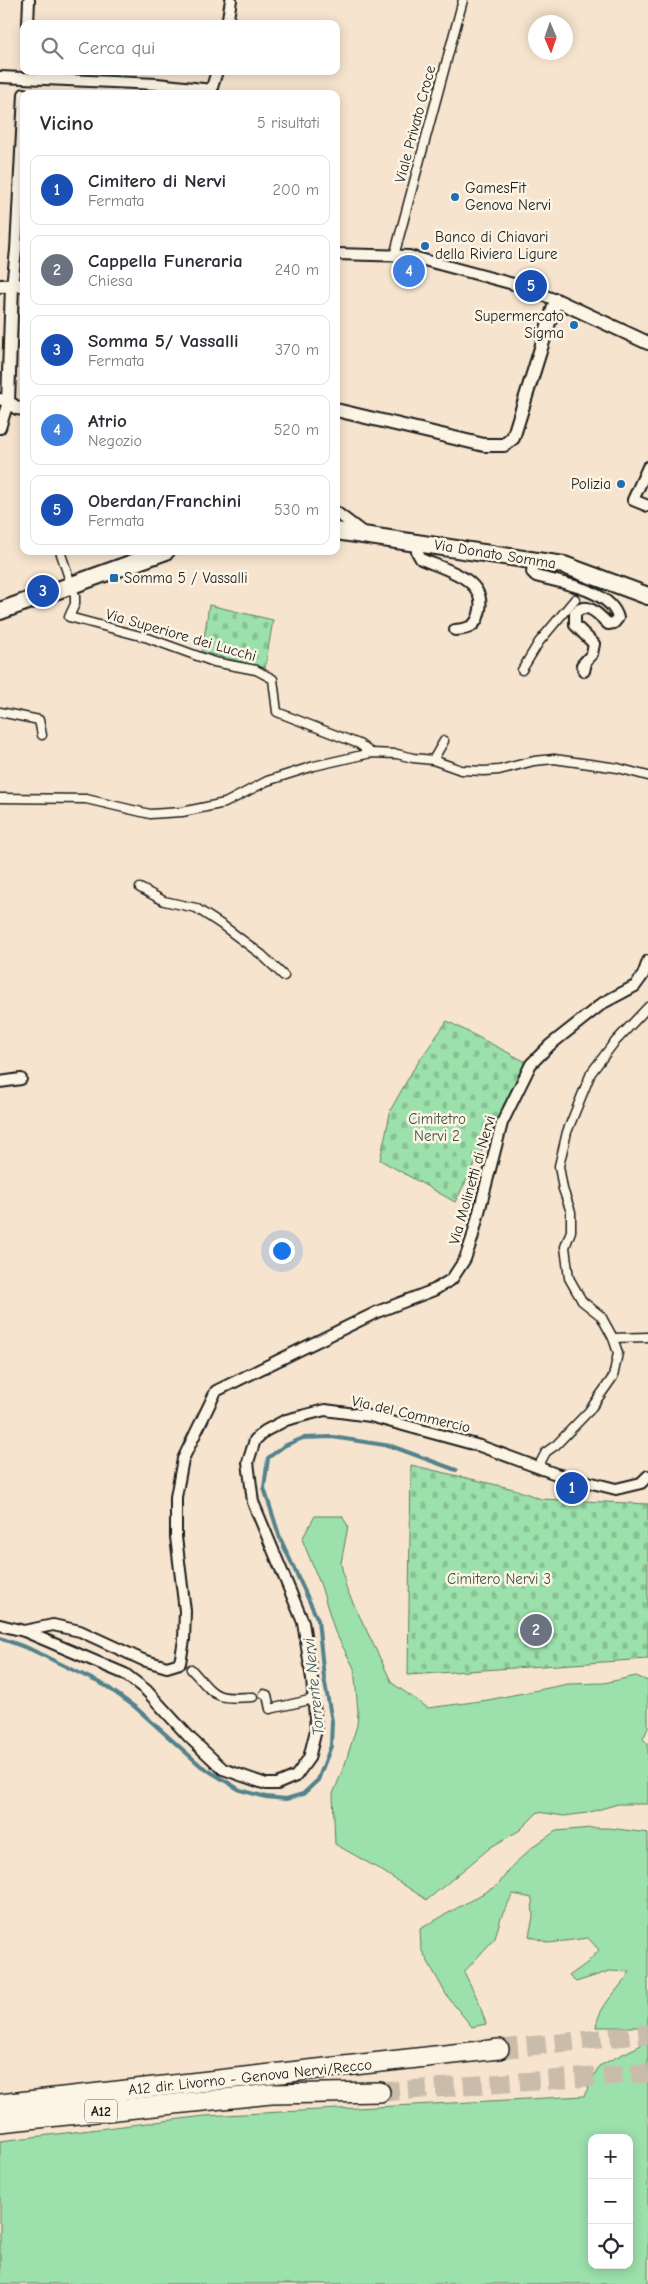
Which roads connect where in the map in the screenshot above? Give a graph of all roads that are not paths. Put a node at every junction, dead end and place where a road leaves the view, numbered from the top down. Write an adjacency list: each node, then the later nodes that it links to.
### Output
1 (29, 0): 4 (street)
2 (231, 0): 5 (street)
3 (463, 0): 14 (street, Viale Privato Croce)
4 (28, 20)
5 (228, 20)
6 (25, 75): 8 (street); 9 (street); 10 (street)
7 (216, 75): 11 (street)
8 (0, 76)
9 (24, 90)
10 (195, 90)
11 (212, 90)
12 (20, 172): 15 (street)
13 (340, 254): 14 (street)
14 (394, 256): 16 (street)
15 (12, 288): 18 (street)
16 (556, 300): 17 (street); 20 (street)
17 (648, 343)
18 (4, 400): 19 (street); 21 (street)
19 (20, 408)
20 (340, 411)
21 (0, 428)
22 (648, 467): 23 (street)
23 (648, 506)
24 (340, 515): 26 (street)
25 (340, 532): 26 (main road, Via Donato Somma)
26 (366, 535): 27 (main road, Via Donato Somma)
27 (417, 542): 30 (main road, Via Donato Somma); 35 (street)
28 (61, 555): 31 (street)
29 (155, 555): 31 (main road)
30 (534, 560): 32 (main road, Via Donato Somma); 37 (street)
31 (72, 585): 34 (main road); 41 (street, Via Superiore dei Lucchi)
32 (648, 596)
33 (575, 599): 36 (street)
34 (0, 611)
35 (455, 630)
36 (522, 670)
37 (584, 671)
38 (0, 712): 39 (street)
39 (42, 735)
40 (444, 741): 42 (street)
41 (371, 753): 42 (street); 44 (street)
42 (432, 760): 43 (street)
43 (648, 776)
44 (0, 798)
45 (140, 888): 47 (street)
46 (648, 961): 56 (street, Via Molinetti di Nervi)
47 (284, 976)
48 (648, 1007): 52 (street)
49 (21, 1079): 50 (street)
50 (0, 1082)
51 (648, 1337): 52 (street)
52 (613, 1338): 53 (street)
53 (538, 1467): 54 (street, Via del Commercio); 60 (street, Via del Commercio)
54 (648, 1476)
55 (0, 1625): 56 (street, Via del Commercio)
56 (24, 1631): 60 (street, Via del Commercio)
57 (191, 1669): 59 (street)
58 (264, 1694): 60 (street)
59 (253, 1697)
60 (314, 1699)
61 (499, 2049): 62 (highway, A12 dir. Livorno - Genova Nervi/Recco / A12)
62 (201, 2092): 63 (highway, A12); 64 (highway, A12 dir. Livorno - Genova Nervi/Recco / A12); 65 (highway, A12)
63 (380, 2092)
64 (0, 2104)
65 (0, 2122)

